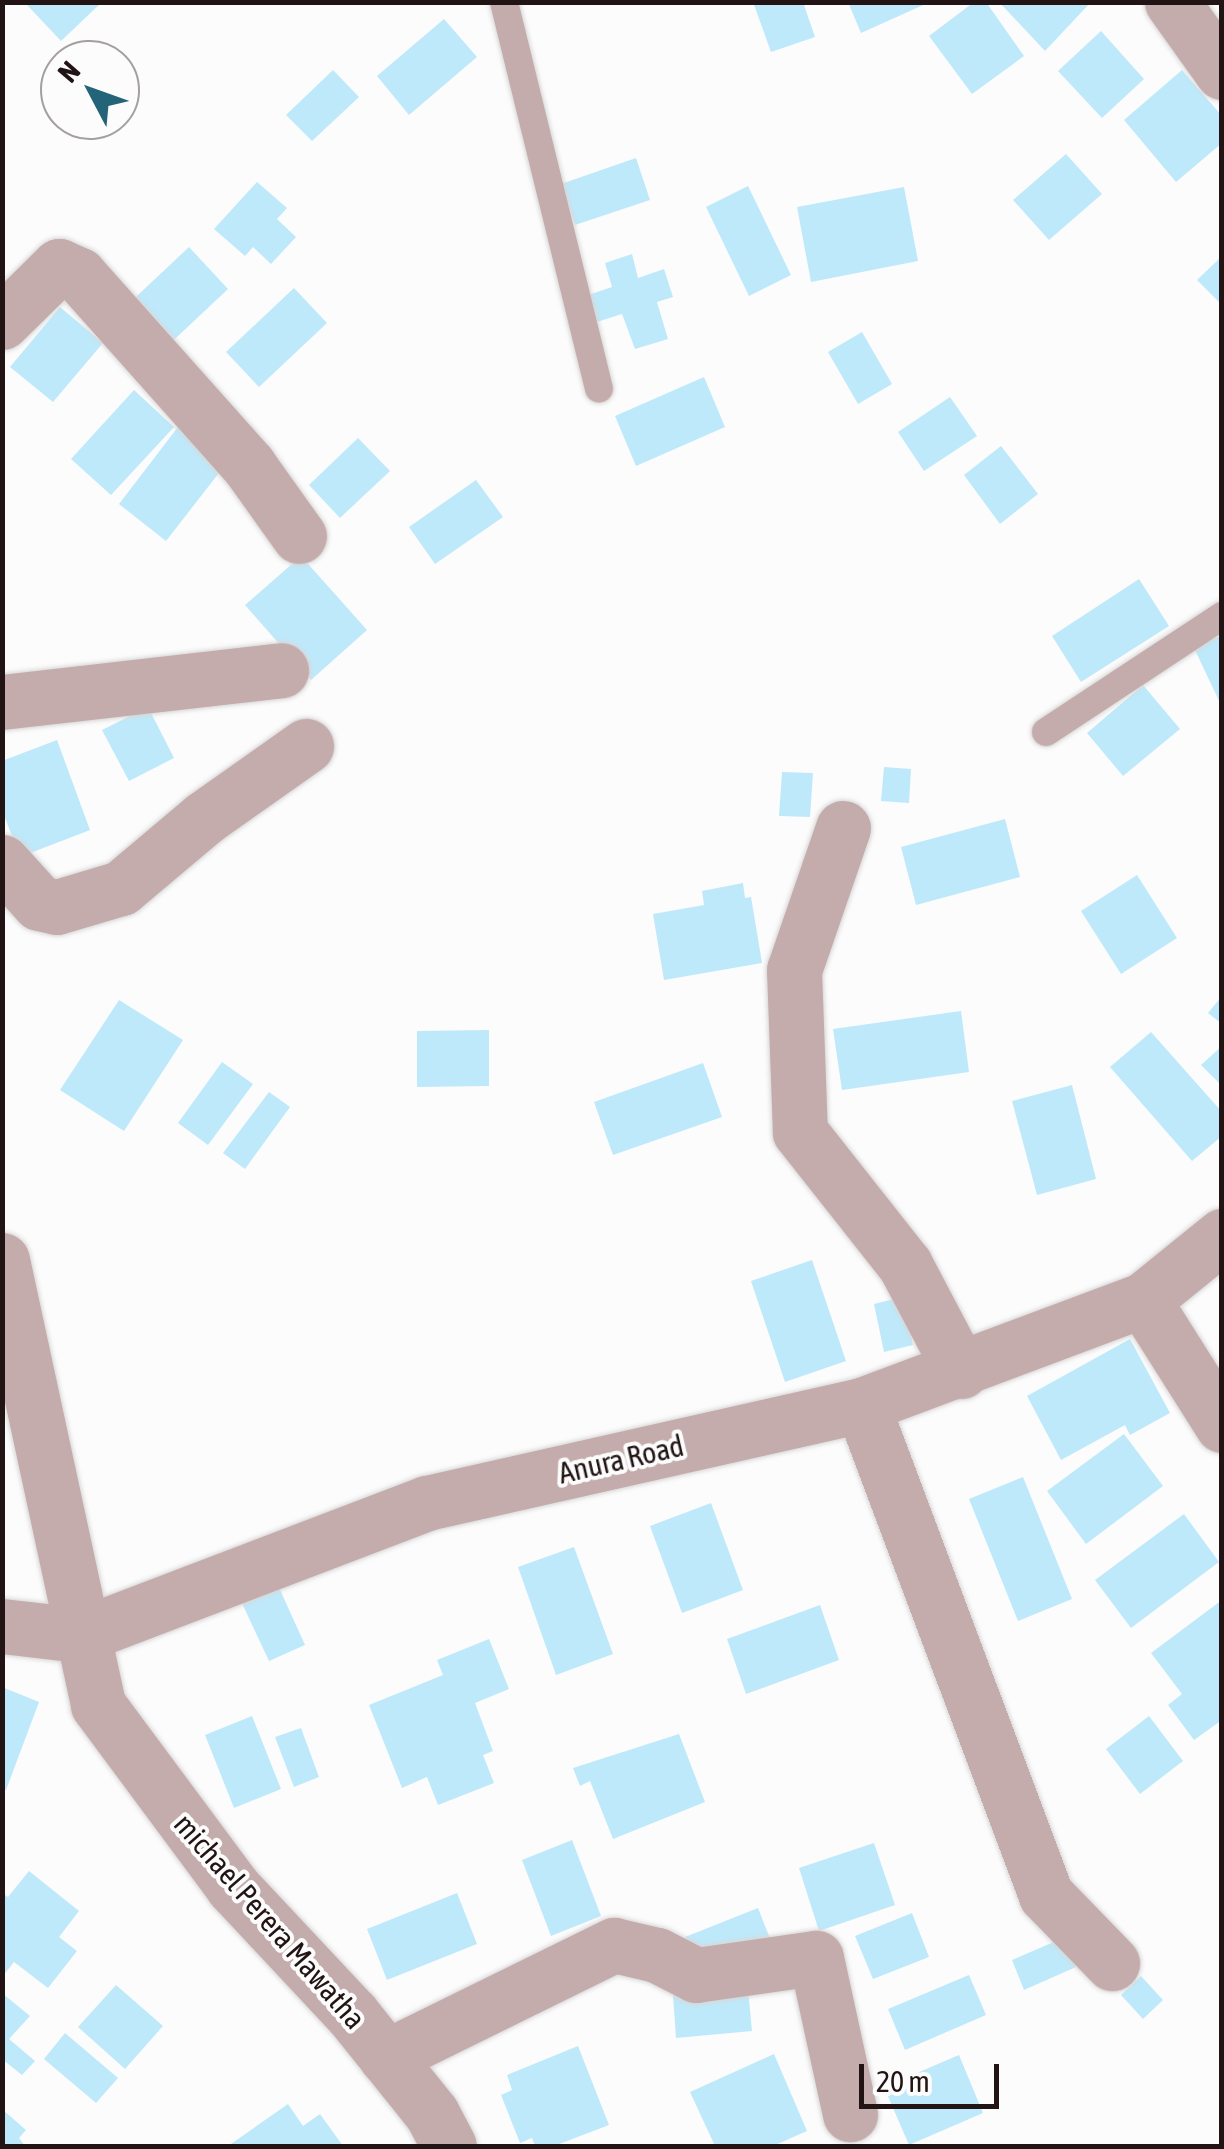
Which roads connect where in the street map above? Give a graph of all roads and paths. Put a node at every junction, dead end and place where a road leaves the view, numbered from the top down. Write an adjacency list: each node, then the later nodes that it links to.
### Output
1 (504, 2): 5 (lane)
2 (1172, 2): 3 (street)
3 (1222, 72)
4 (2, 322): 6 (street)
5 (598, 388)
6 (299, 536)
7 (1222, 616): 10 (lane)
8 (282, 670): 9 (street)
9 (2, 702)
10 (1046, 732)
11 (306, 746): 13 (street)
12 (843, 828): 17 (street)
13 (2, 862)
14 (1222, 1236): 16 (street, Anura Road)
15 (2, 1260): 21 (street, michael Perera Mawatha)
16 (1143, 1300): 17 (street, Anura Road); 19 (street)
17 (961, 1371): 18 (street, Anura Road)
18 (862, 1406): 21 (street, Anura Road); 22 (street)
19 (1222, 1425)
20 (2, 1626): 21 (street, Anura Road)
21 (81, 1635): 23 (street, michael Perera Mawatha)
22 (1112, 1963)
23 (386, 2057): 24 (street); 25 (street, michael Perera Mawatha)
24 (850, 2114)
25 (449, 2146)

